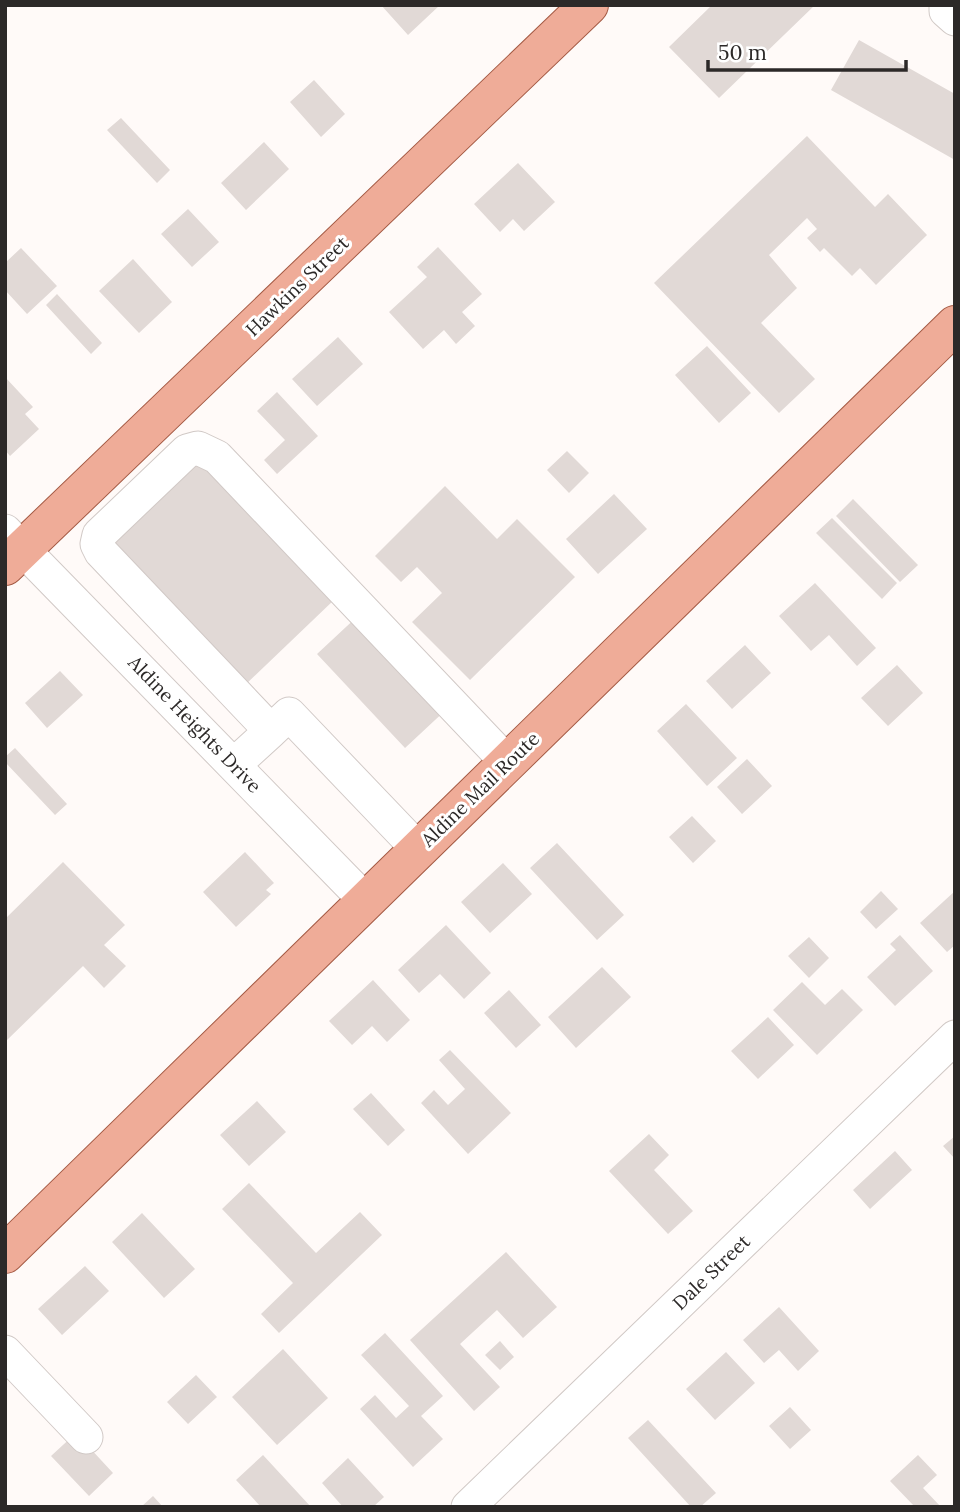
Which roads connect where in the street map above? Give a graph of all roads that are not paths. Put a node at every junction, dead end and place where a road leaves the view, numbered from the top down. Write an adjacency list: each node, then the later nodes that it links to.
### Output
1 (589, 5): 5 (main road, Hawkins Street)
2 (946, 5): 3 (street)
3 (955, 19)
4 (955, 325): 7 (main road, Aldine Mail Route)
5 (11, 548): 8 (street, Aldine Heights Drive)
6 (271, 731): 7 (street); 8 (street); 9 (street)
7 (507, 762): 9 (main road, Aldine Mail Route)
8 (235, 764): 10 (street, Aldine Heights Drive)
9 (418, 849): 10 (main road, Aldine Mail Route)
10 (365, 900): 12 (main road, Aldine Mail Route)
11 (955, 1037): 15 (street, Dale Street)
12 (5, 1254)
13 (5, 1352): 14 (street)
14 (86, 1437)
15 (468, 1507)

